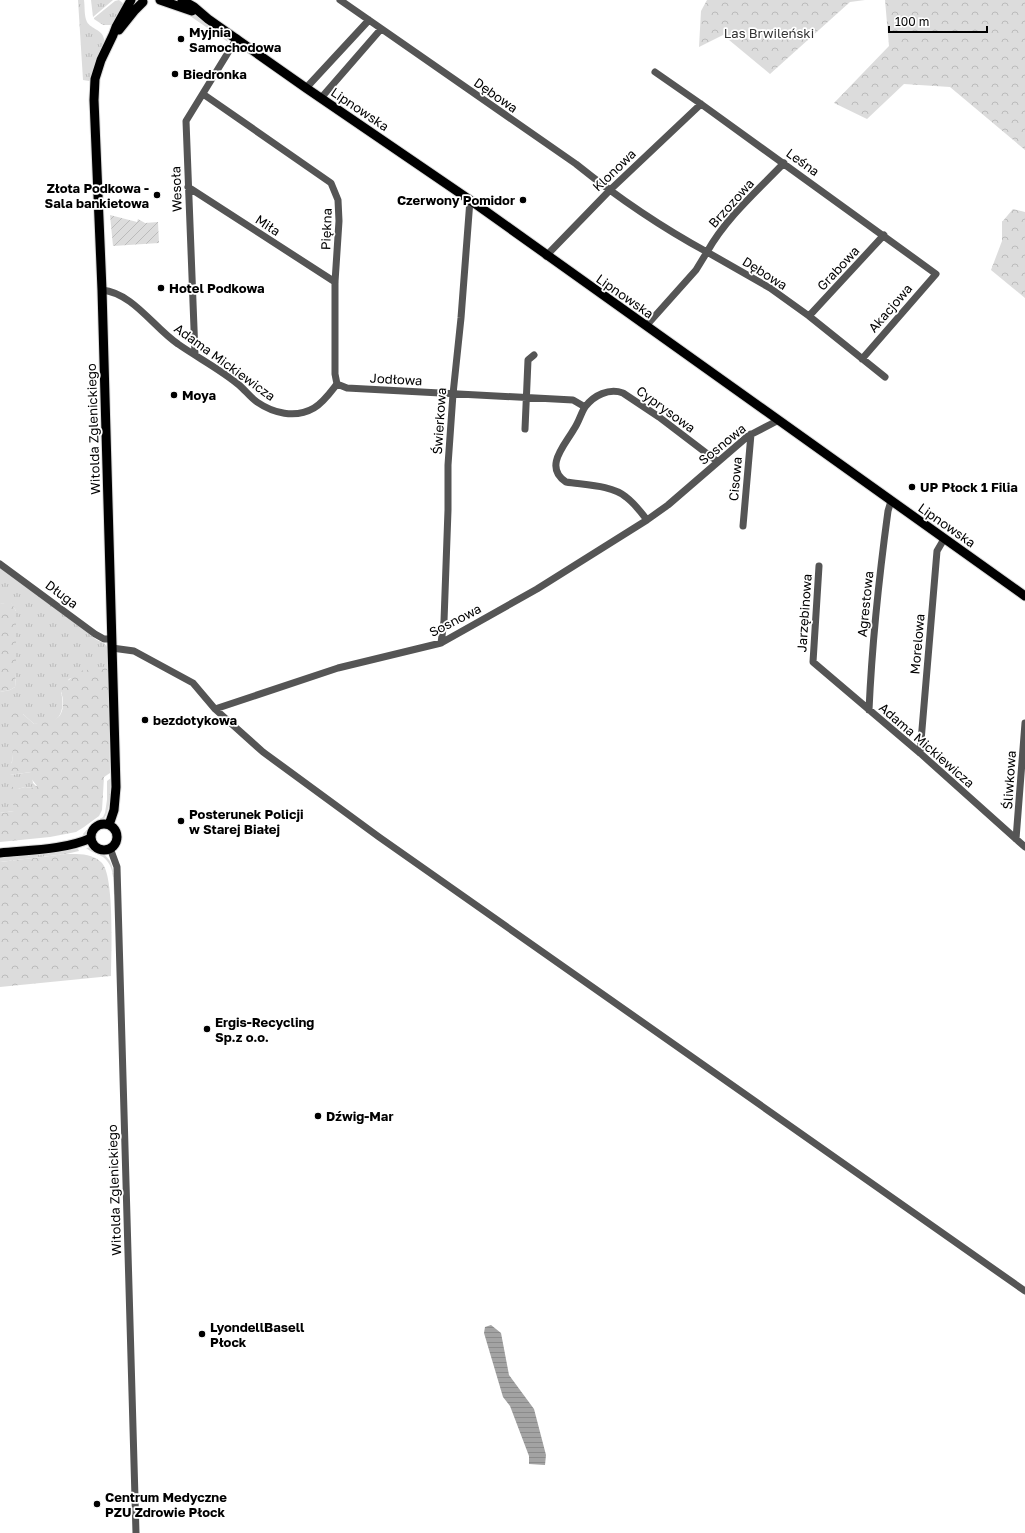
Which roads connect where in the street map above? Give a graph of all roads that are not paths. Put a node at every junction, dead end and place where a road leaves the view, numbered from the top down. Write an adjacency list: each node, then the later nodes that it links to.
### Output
1 (131, 0): 10 (main road, Witolda Zglenickiego)
2 (155, 0): 6 (main road)
3 (160, 0): 7 (main road, Lipnowska)
4 (182, 0): 7 (main road, Lipnowska)
5 (340, 0): 8 (street, Dębowa)
6 (140, 1): 10 (main road, Witolda Zglenickiego)
7 (208, 18): 11 (main road, Lipnowska)
8 (369, 20): 9 (street, Dębowa); 13 (street)
9 (381, 29): 15 (street); 19 (street, Dębowa)
10 (113, 36): 26 (main road, Witolda Zglenickiego)
11 (238, 38): 13 (main road, Lipnowska); 14 (street, Wesoła)
12 (656, 72): 16 (street, Leśna)
13 (306, 88): 15 (main road, Lipnowska)
14 (202, 94): 18 (street, Wesoła); 25 (street, Piękna)
15 (321, 98): 20 (main road, Lipnowska)
16 (701, 104): 17 (street, Leśna); 19 (street, Klonowa)
17 (784, 164): 21 (street, Leśna); 22 (street, Brzozowa)
18 (188, 187): 25 (street, Miła); 29 (street, Wesoła)
19 (610, 190): 22 (street, Dębowa); 23 (street, Klonowa)
20 (470, 200): 23 (main road, Lipnowska); 34 (street, Świerkowa)
21 (884, 235): 24 (street, Leśna); 27 (street, Grabowa)
22 (707, 252): 27 (street, Dębowa); 28 (street)
23 (546, 256): 28 (main road, Lipnowska)
24 (936, 274): 31 (street, Akacjowa)
25 (335, 282): 33 (street, Piękna)
26 (102, 290): 29 (street, Adama Mickiewicza); 49 (main road, Witolda Zglenickiego)
27 (809, 316): 31 (street, Dębowa)
28 (646, 326): 37 (main road, Lipnowska)
29 (194, 354): 33 (street, Adama Mickiewicza)
30 (534, 355): 35 (street)
31 (862, 359): 32 (street, Dębowa)
32 (884, 377)
33 (337, 384): 34 (street, Jodłowa)
34 (453, 394): 35 (street, Jodłowa); 48 (street, Świerkowa)
35 (526, 398): 36 (street, Jodłowa); 38 (street)
36 (585, 407): 40 (street, Cyprysowa); 42 (street)
37 (777, 421): 39 (street, Sosnowa); 41 (main road, Lipnowska)
38 (525, 429)
39 (751, 434): 40 (street, Sosnowa); 43 (street, Cisowa)
40 (718, 462): 42 (street, Sosnowa)
41 (891, 501): 44 (main road, Lipnowska); 52 (street, Agrestowa)
42 (647, 520): 48 (street, Sosnowa)
43 (743, 526)
44 (944, 539): 47 (main road, Lipnowska); 54 (street, Morelowa)
45 (0, 564): 49 (street, Długa)
46 (819, 566): 50 (street, Jarzębinowa)
47 (1025, 596)
48 (441, 643): 51 (street, Sosnowa)
49 (112, 644): 51 (street); 55 (main road, Witolda Zglenickiego)
50 (812, 662): 52 (street, Adama Mickiewicza)
51 (215, 710): 61 (street)
52 (869, 710): 54 (street, Adama Mickiewicza)
53 (1025, 723): 57 (street, Śliwkowa)
54 (920, 753): 57 (street, Adama Mickiewicza)
55 (109, 825): 56 (main road); 59 (main road)
56 (91, 838): 59 (main road); 60 (main road)
57 (1016, 839): 58 (street, Adama Mickiewicza)
58 (1025, 847)
59 (110, 848): 62 (street, Witolda Zglenickiego)
60 (0, 853)
61 (1025, 1291)
62 (136, 1533)

